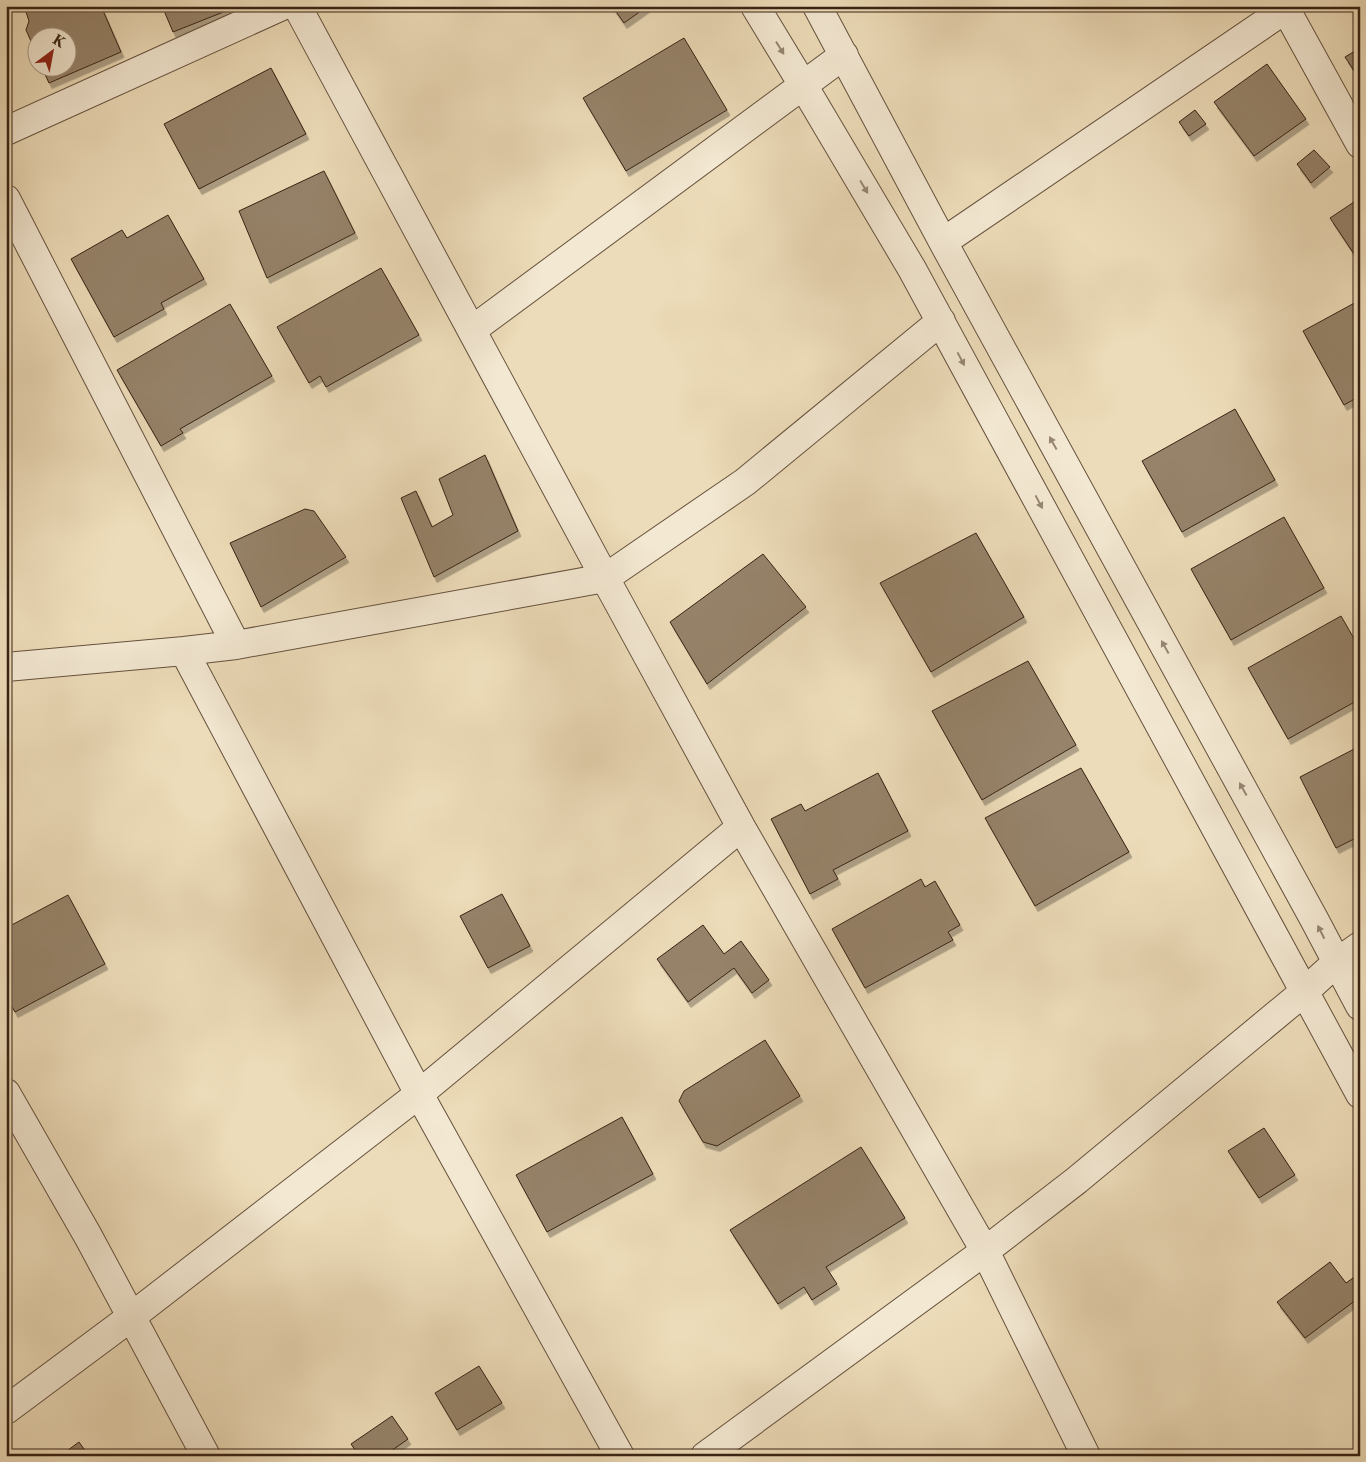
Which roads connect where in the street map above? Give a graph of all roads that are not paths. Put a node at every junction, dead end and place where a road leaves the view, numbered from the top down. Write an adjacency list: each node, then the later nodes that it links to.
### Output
1 (282, 6): 8 (street)
2 (297, 6): 13 (street)
3 (755, 6): 7 (street, one-way to 7)
4 (817, 6): 6 (street)
5 (1286, 7): 9 (street); 11 (street)
6 (844, 55): 7 (street); 11 (street)
7 (803, 85): 12 (street, one-way to 12); 13 (street)
8 (6, 131)
9 (1360, 144)
10 (6, 198): 15 (street)
11 (943, 242): 20 (street, one-way to 11)
12 (941, 321): 14 (street); 21 (street, one-way to 21)
13 (472, 330): 14 (street)
14 (605, 578): 15 (street); 18 (street)
15 (236, 645): 16 (street)
16 (184, 651): 17 (street); 24 (street)
17 (6, 666)
18 (741, 827): 24 (street); 26 (street)
19 (1360, 946): 20 (street)
20 (1336, 963): 21 (street); 22 (street)
21 (1304, 992): 25 (street); 26 (street)
22 (1360, 1006)
23 (6, 1093): 27 (street)
24 (419, 1094): 27 (street); 30 (street)
25 (1360, 1094)
26 (985, 1251): 31 (street); 32 (street)
27 (131, 1317): 28 (street); 29 (street)
28 (6, 1410)
29 (206, 1456)
30 (620, 1456)
31 (706, 1456)
32 (1086, 1456)

